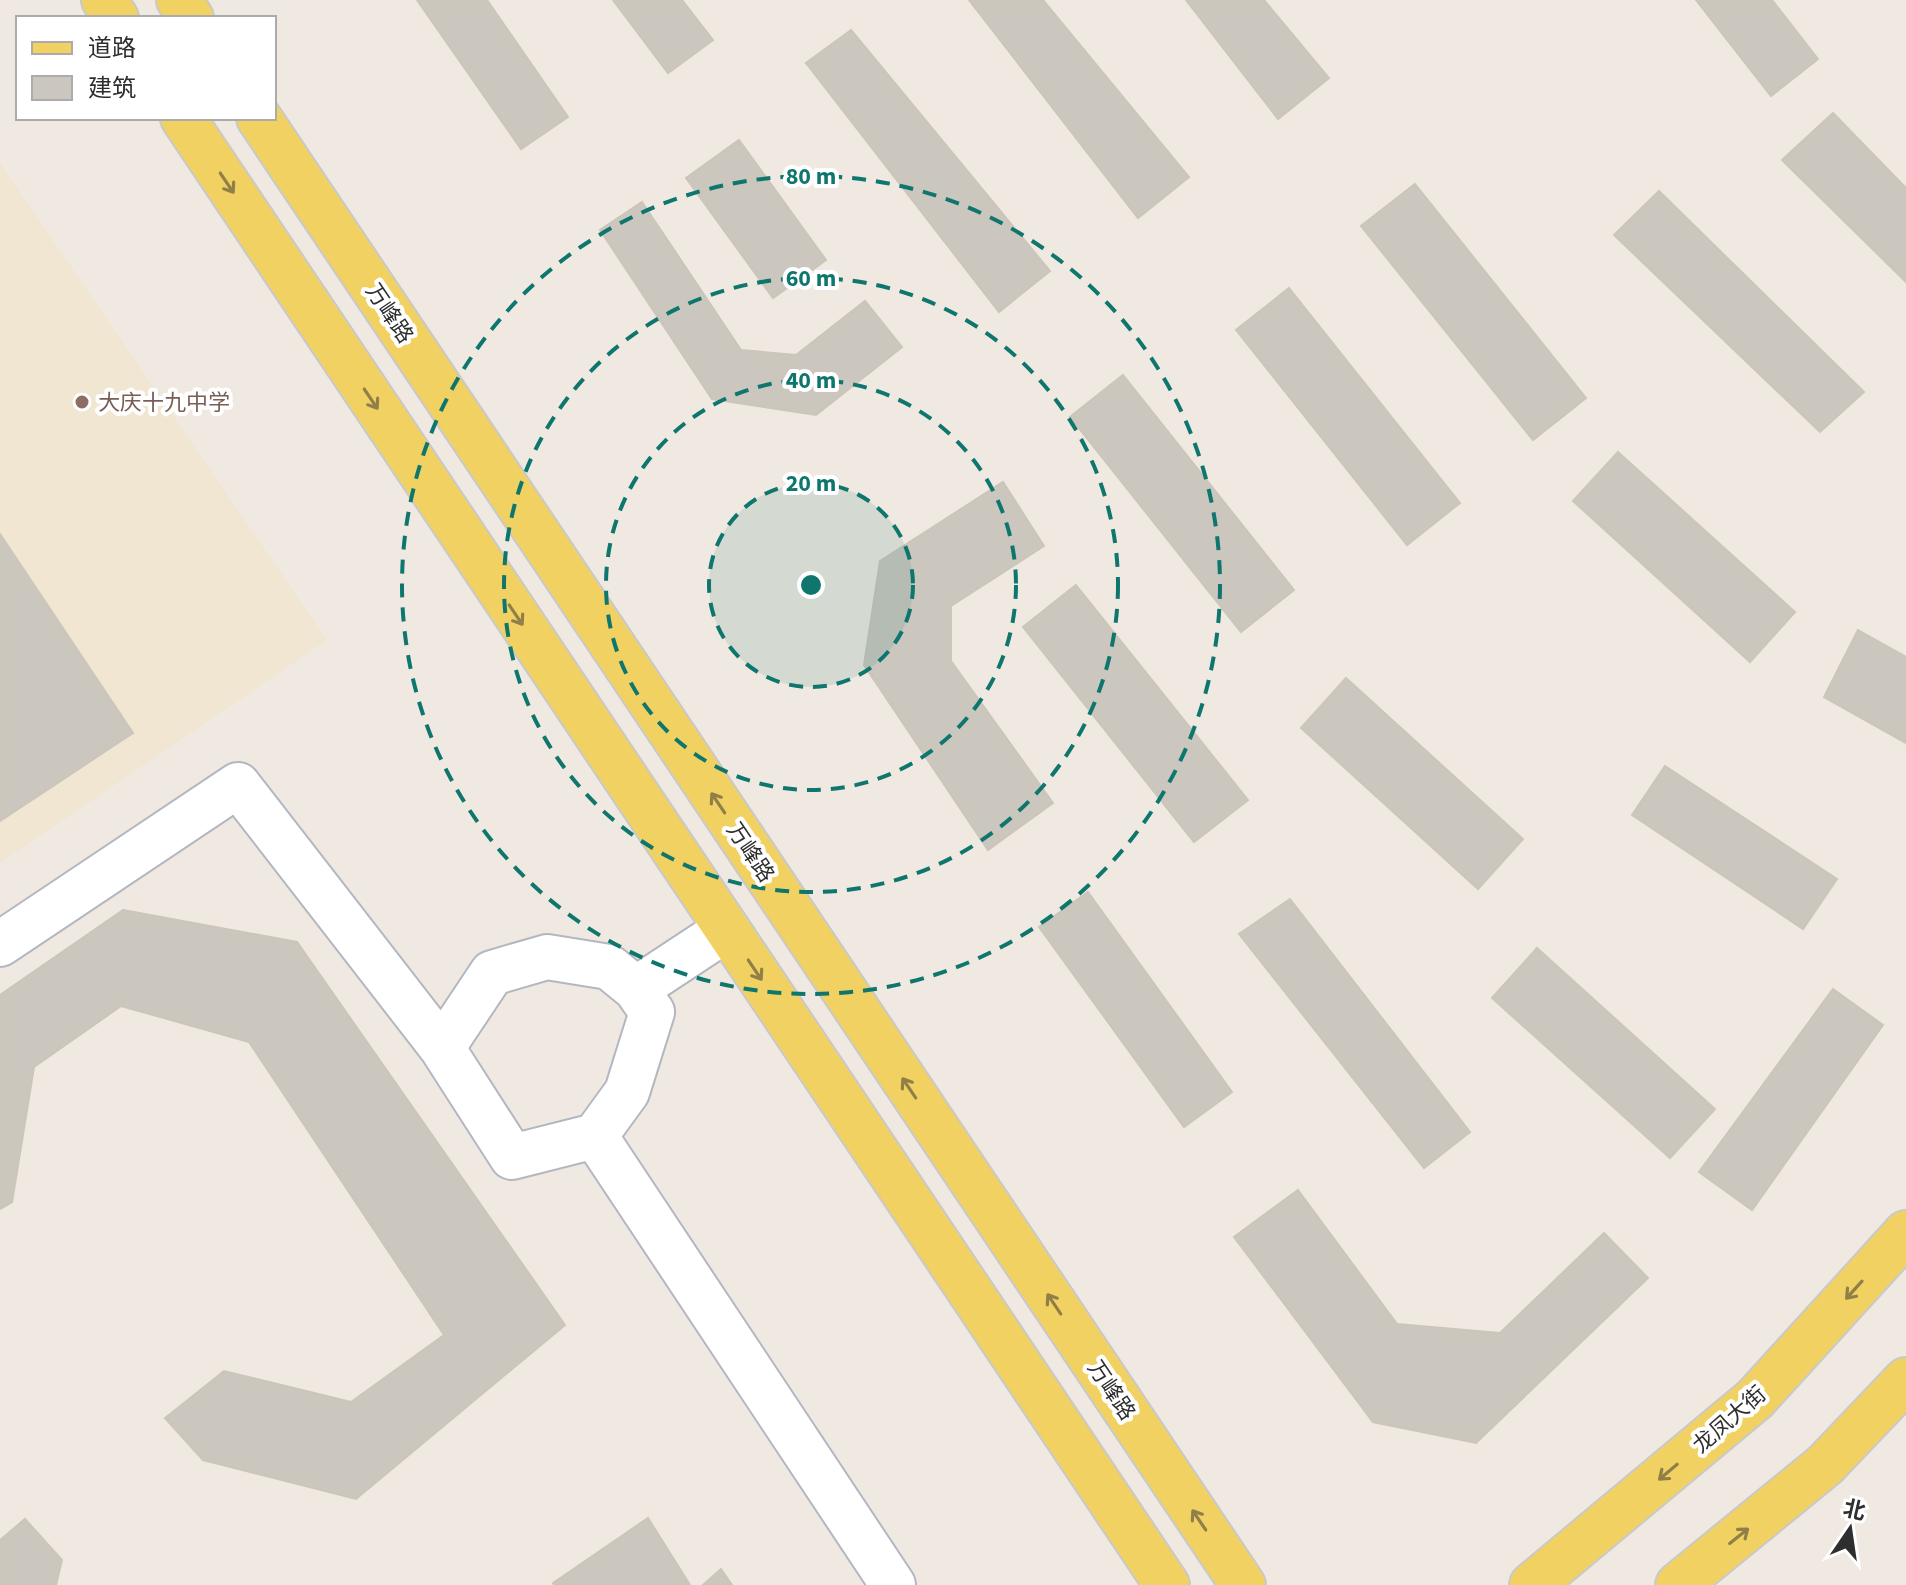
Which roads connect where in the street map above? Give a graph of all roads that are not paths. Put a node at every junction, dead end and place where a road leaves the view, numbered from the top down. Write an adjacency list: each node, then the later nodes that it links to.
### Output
1 (184, 120): 3 (main road, one-way to 3)
2 (260, 120): 12 (main road, 万峰路, one-way to 2)
3 (727, 929): 5 (lane); 11 (main road, one-way to 11)
4 (0, 944): 6 (lane)
5 (636, 989): 6 (lane); 7 (lane)
6 (442, 1048): 7 (lane)
7 (595, 1136): 10 (lane)
8 (1906, 1233): 13 (main road, 龙凤大街, one-way to 13)
9 (1906, 1380): 14 (main road, one-way to 9)
10 (893, 1585)
11 (1167, 1585)
12 (1243, 1585)
13 (1532, 1585)
14 (1678, 1585)

